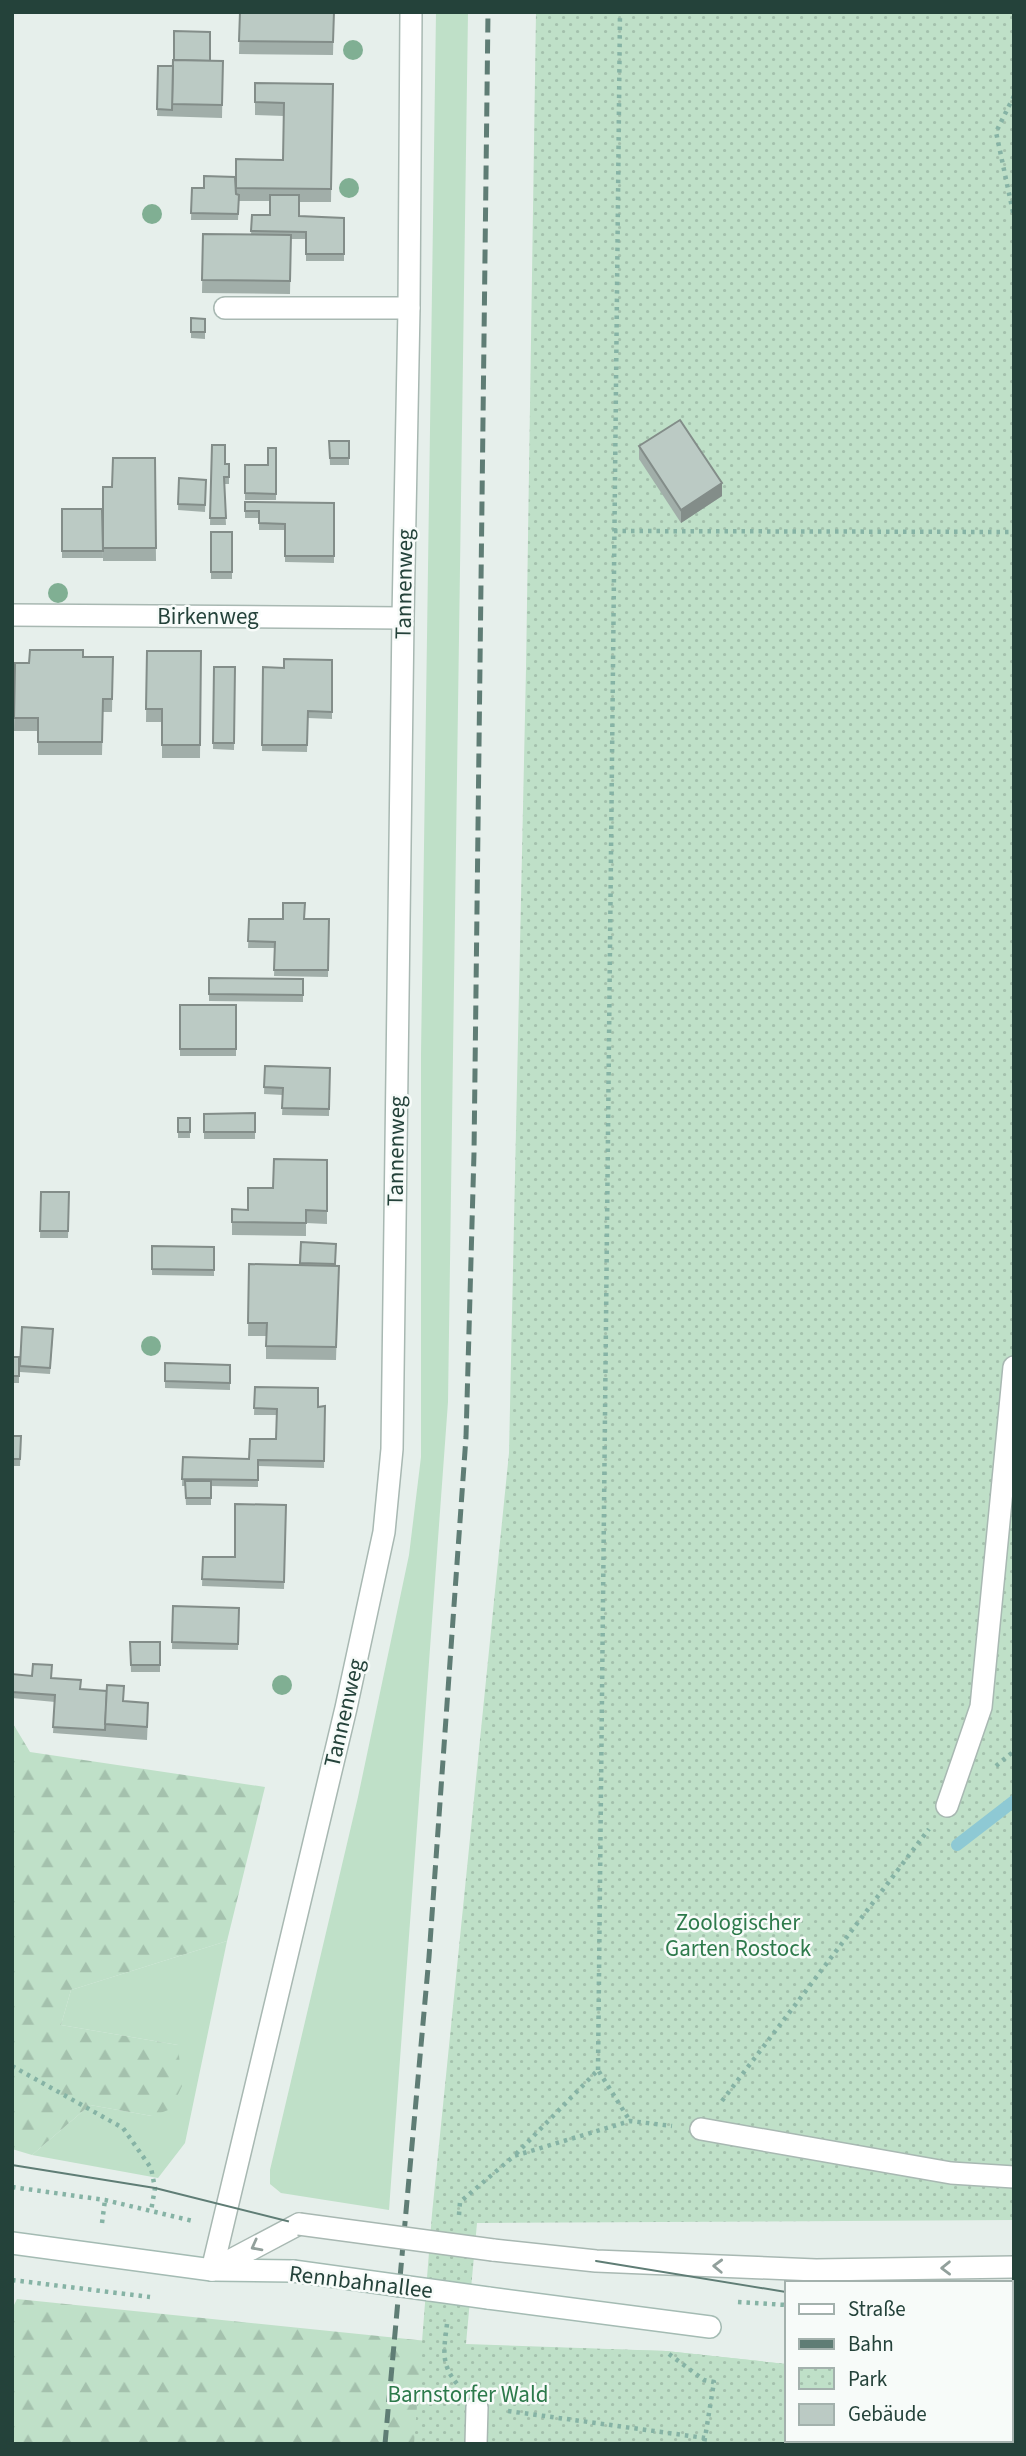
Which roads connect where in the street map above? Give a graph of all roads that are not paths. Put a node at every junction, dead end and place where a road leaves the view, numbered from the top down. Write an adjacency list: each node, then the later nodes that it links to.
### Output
1 (411, 12): 3 (street, Tannenweg)
2 (225, 308): 3 (street)
3 (409, 309): 5 (street, Tannenweg)
4 (12, 615): 5 (street, Birkenweg)
5 (403, 618): 12 (street, Tannenweg)
6 (1014, 1367): 7 (street)
7 (947, 1806)
8 (701, 2129): 9 (street)
9 (1014, 2177)
10 (12, 2243): 12 (street, Rennbahnallee)
11 (1014, 2267): 12 (street, one-way to 12, bridge)
12 (212, 2270): 13 (street, Rennbahnallee, bridge)
13 (710, 2327)
14 (477, 2407): 15 (street)
15 (476, 2444)

